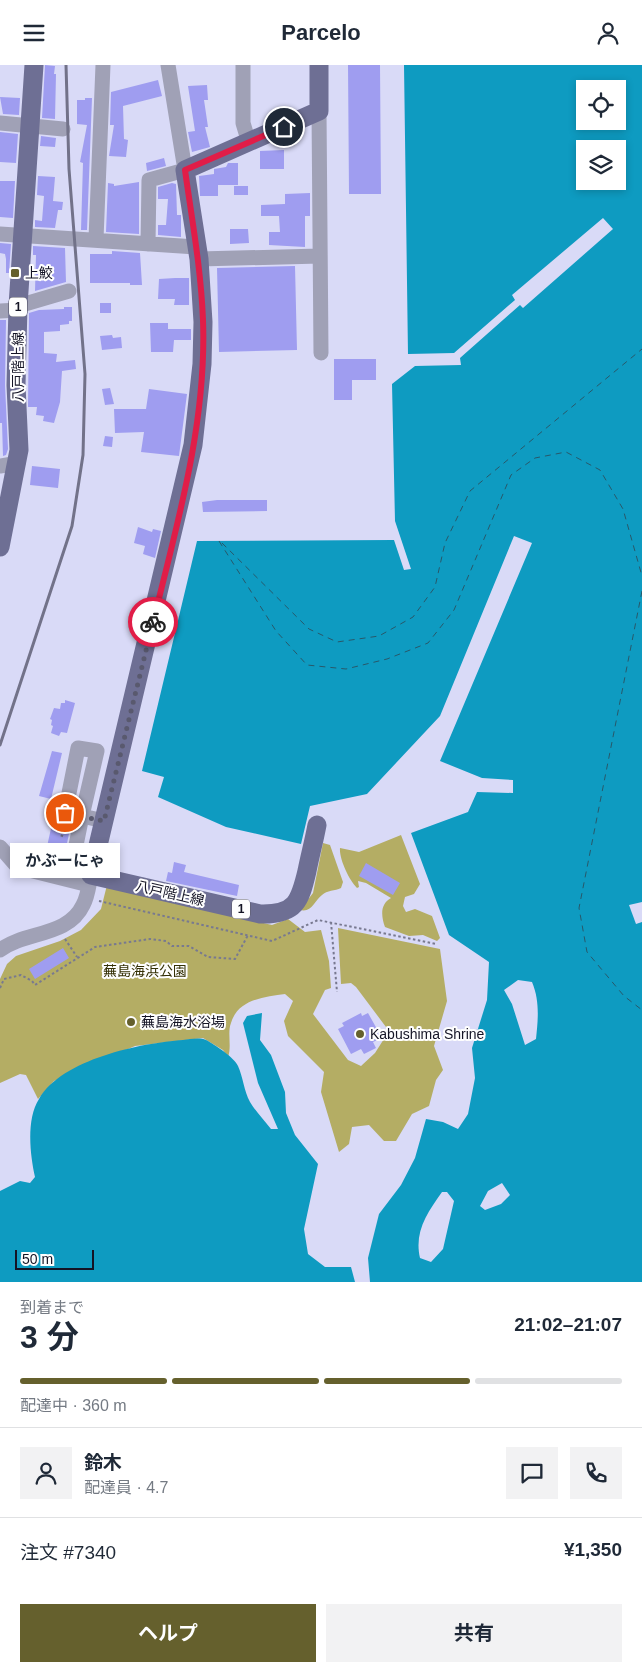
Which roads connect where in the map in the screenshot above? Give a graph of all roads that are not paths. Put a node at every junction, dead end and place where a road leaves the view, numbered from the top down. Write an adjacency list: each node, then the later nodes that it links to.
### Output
1 (34, 65): 8 (main road, 八戸階上線 / 1)
2 (103, 65): 14 (street)
3 (168, 65): 11 (street)
4 (244, 65): 10 (street)
5 (319, 65): 6 (main road)
6 (319, 111): 10 (main road); 17 (street)
7 (0, 123): 8 (street)
8 (29, 125): 9 (street); 13 (main road, 八戸階上線 / 1)
9 (64, 129)
10 (249, 143): 11 (main road)
11 (185, 170): 15 (street); 16 (main road)
12 (0, 235): 13 (street)
13 (23, 236): 14 (street); 19 (main road, 八戸階上線 / 1)
14 (96, 239): 15 (street)
15 (148, 244): 16 (street)
16 (197, 253): 17 (street); 23 (main road)
17 (320, 257): 20 (street)
18 (69, 291): 19 (street)
19 (12, 309): 21 (main road, 八戸階上線 / 1)
20 (321, 353)
21 (9, 465): 22 (main road, 八戸階上線 / 1)
22 (0, 547)
23 (104, 821): 26 (street); 27 (main road)
24 (317, 825): 27 (main road, 八戸階上線 / 1)
25 (0, 847): 27 (street)
26 (75, 850)
27 (90, 880): 28 (street)
28 (0, 950)

